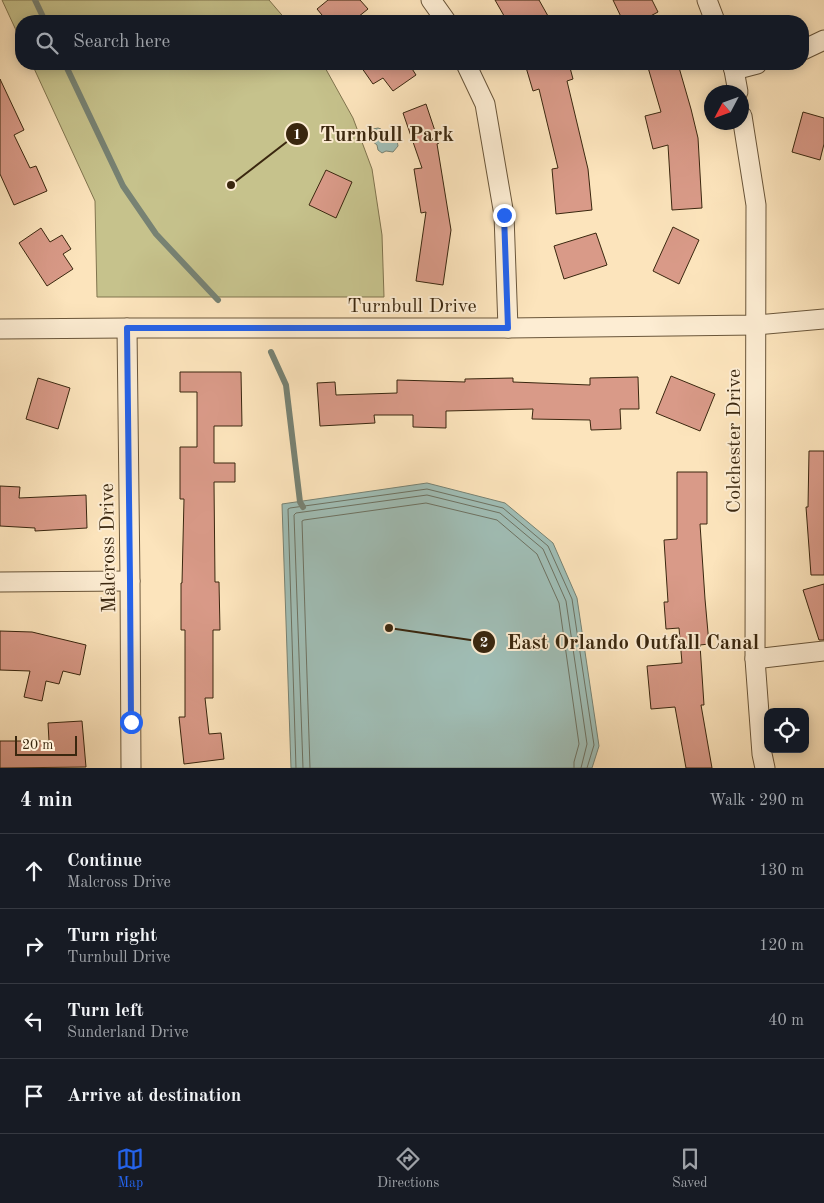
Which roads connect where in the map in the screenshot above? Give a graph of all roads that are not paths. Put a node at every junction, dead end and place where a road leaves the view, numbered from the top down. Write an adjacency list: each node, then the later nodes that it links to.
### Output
1 (431, 0): 3 (street)
2 (707, 0): 4 (street)
3 (442, 15)
4 (713, 15)
5 (824, 40): 6 (street)
6 (809, 47)
7 (469, 70): 14 (street)
8 (734, 70): 9 (street)
9 (737, 85)
10 (744, 130): 12 (street, Colchester Drive)
11 (824, 319): 12 (street, Turnbull Drive)
12 (756, 325): 14 (street, Turnbull Drive); 19 (street, Colchester Drive)
13 (127, 328): 14 (street, Turnbull Drive); 15 (street, Turnbull Drive); 16 (street, Malcross Drive)
14 (508, 328)
15 (0, 330)
16 (130, 581): 17 (street); 20 (street, Malcross Drive)
17 (0, 582)
18 (824, 650): 19 (street)
19 (755, 659): 21 (street, Colchester Drive)
20 (131, 768)
21 (765, 768)

